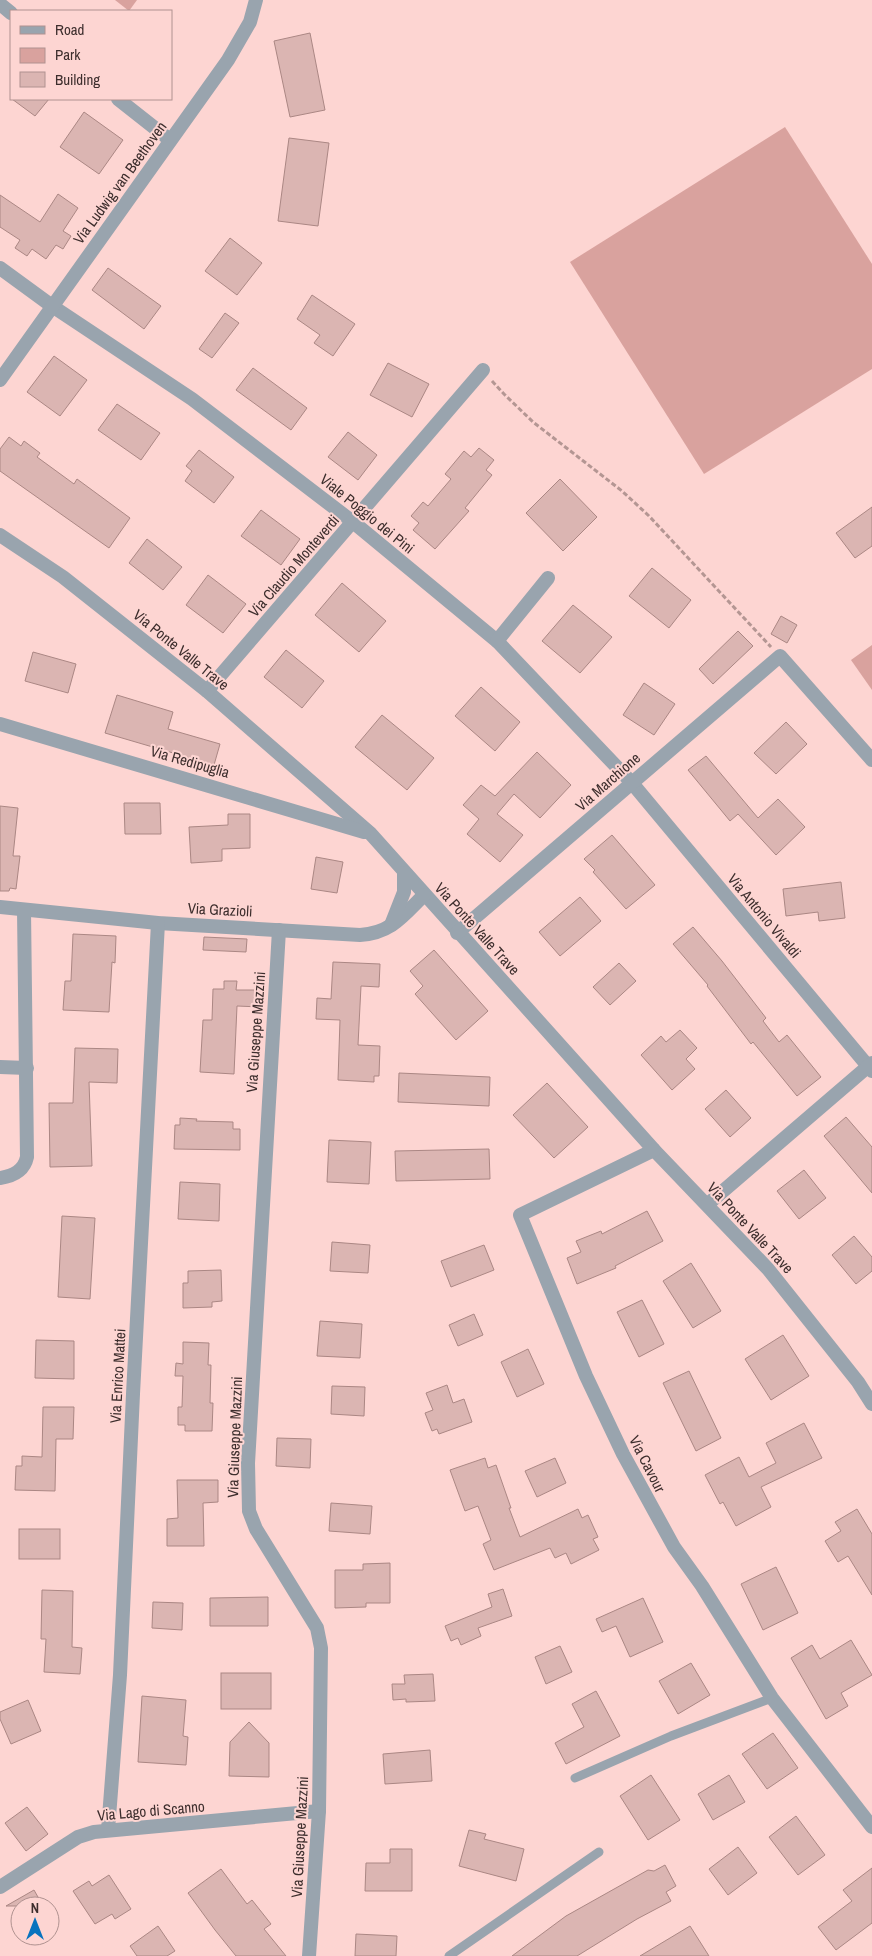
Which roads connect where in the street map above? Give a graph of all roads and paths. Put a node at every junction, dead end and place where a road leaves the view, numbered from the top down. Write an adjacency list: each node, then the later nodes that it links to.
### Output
1 (256, 0): 5 (street, Via Ludwig van Beethoven)
2 (0, 4): 3 (street)
3 (10, 12)
4 (119, 100): 5 (street)
5 (170, 140): 7 (street, Via Ludwig van Beethoven)
6 (0, 268): 7 (street, Viale Poggio dei Pini)
7 (52, 306): 9 (street, Via Ludwig van Beethoven); 10 (street, Viale Poggio dei Pini)
8 (483, 370): 10 (street, Via Claudio Monteverdi); 14 (path)
9 (0, 380)
10 (353, 522): 13 (street, Viale Poggio dei Pini); 15 (street, Via Claudio Monteverdi)
11 (0, 535): 15 (street, Via Ponte Valle Trave)
12 (548, 578): 13 (street)
13 (497, 641): 18 (street, Viale Poggio dei Pini)
14 (780, 656): 17 (street); 18 (street, Via Marchione)
15 (208, 692): 19 (street, Via Ponte Valle Trave)
16 (0, 724): 19 (street, Via Redipuglia)
17 (872, 760)
18 (632, 783): 27 (street, Via Marchione); 29 (street, Via Antonio Vivaldi)
19 (370, 833): 20 (street, Via Ponte Valle Trave)
20 (404, 873): 21 (street, Via Ponte Valle Trave); 25 (street)
21 (424, 895): 25 (street); 27 (street, Via Ponte Valle Trave)
22 (0, 907): 23 (street, Via Grazioli)
23 (24, 910): 24 (street, Via Grazioli); 30 (street)
24 (158, 923): 26 (street, Via Grazioli); 39 (street, Via Enrico Mattei)
25 (390, 928): 26 (street, Via Grazioli)
26 (279, 930): 37 (street, Via Giuseppe Mazzini)
27 (458, 932): 31 (street, Via Ponte Valle Trave)
28 (0, 1067): 30 (street)
29 (871, 1067): 33 (street)
30 (27, 1068): 32 (street)
31 (654, 1150): 33 (street, Via Ponte Valle Trave); 35 (street, Via Cavour)
32 (0, 1178)
33 (708, 1204): 34 (street, Via Ponte Valle Trave)
34 (872, 1404)
35 (772, 1698): 36 (lane); 38 (street, Via Cavour)
36 (575, 1778)
37 (319, 1811): 39 (street, Via Lago di Scanno); 42 (street, Via Giuseppe Mazzini)
38 (872, 1827)
39 (108, 1830): 41 (street, Via Lago di Scanno)
40 (599, 1852): 43 (lane)
41 (0, 1887)
42 (309, 1956)
43 (449, 1956)

